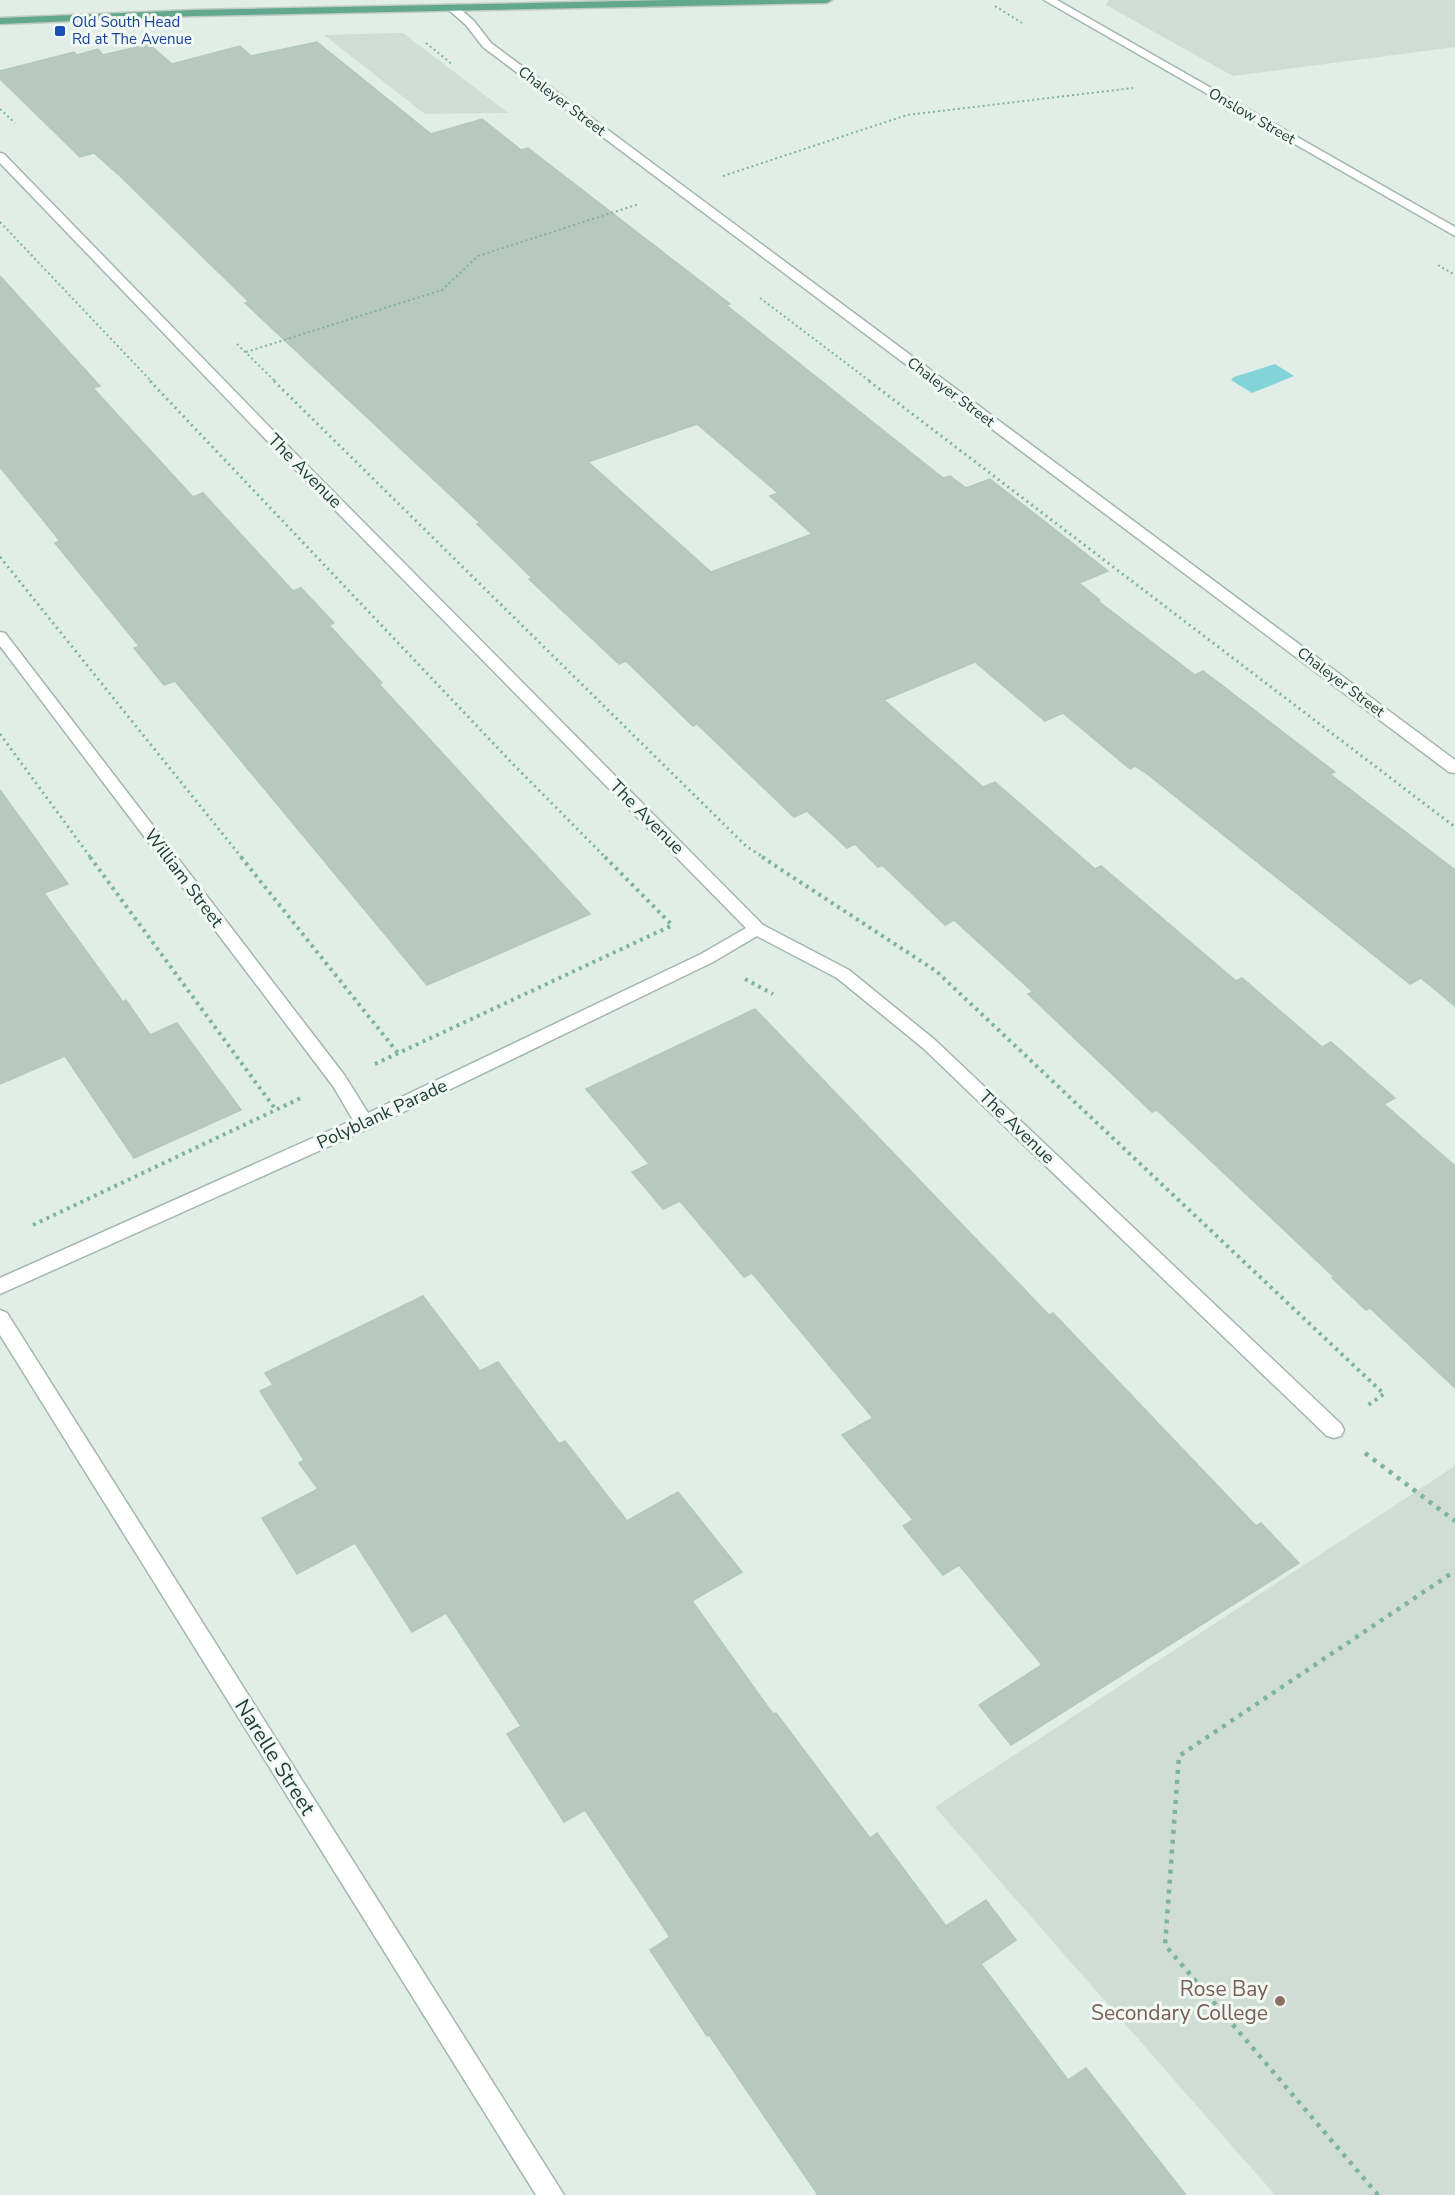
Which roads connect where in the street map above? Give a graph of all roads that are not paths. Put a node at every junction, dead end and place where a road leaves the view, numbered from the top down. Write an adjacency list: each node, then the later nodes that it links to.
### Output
1 (827, 0): 3 (main road)
2 (1049, 0): 6 (street, Onslow Street)
3 (454, 9): 4 (main road); 8 (street, Chaleyer Street)
4 (0, 21)
5 (0, 156): 9 (street, The Avenue)
6 (1455, 232)
7 (0, 636): 10 (street, William Street)
8 (1455, 768)
9 (757, 929): 10 (street, Polyblank Parade); 13 (street, The Avenue)
10 (364, 1123): 11 (street, Polyblank Parade)
11 (0, 1287)
12 (0, 1318): 14 (street, Narelle Street)
13 (1334, 1430)
14 (550, 2195)

